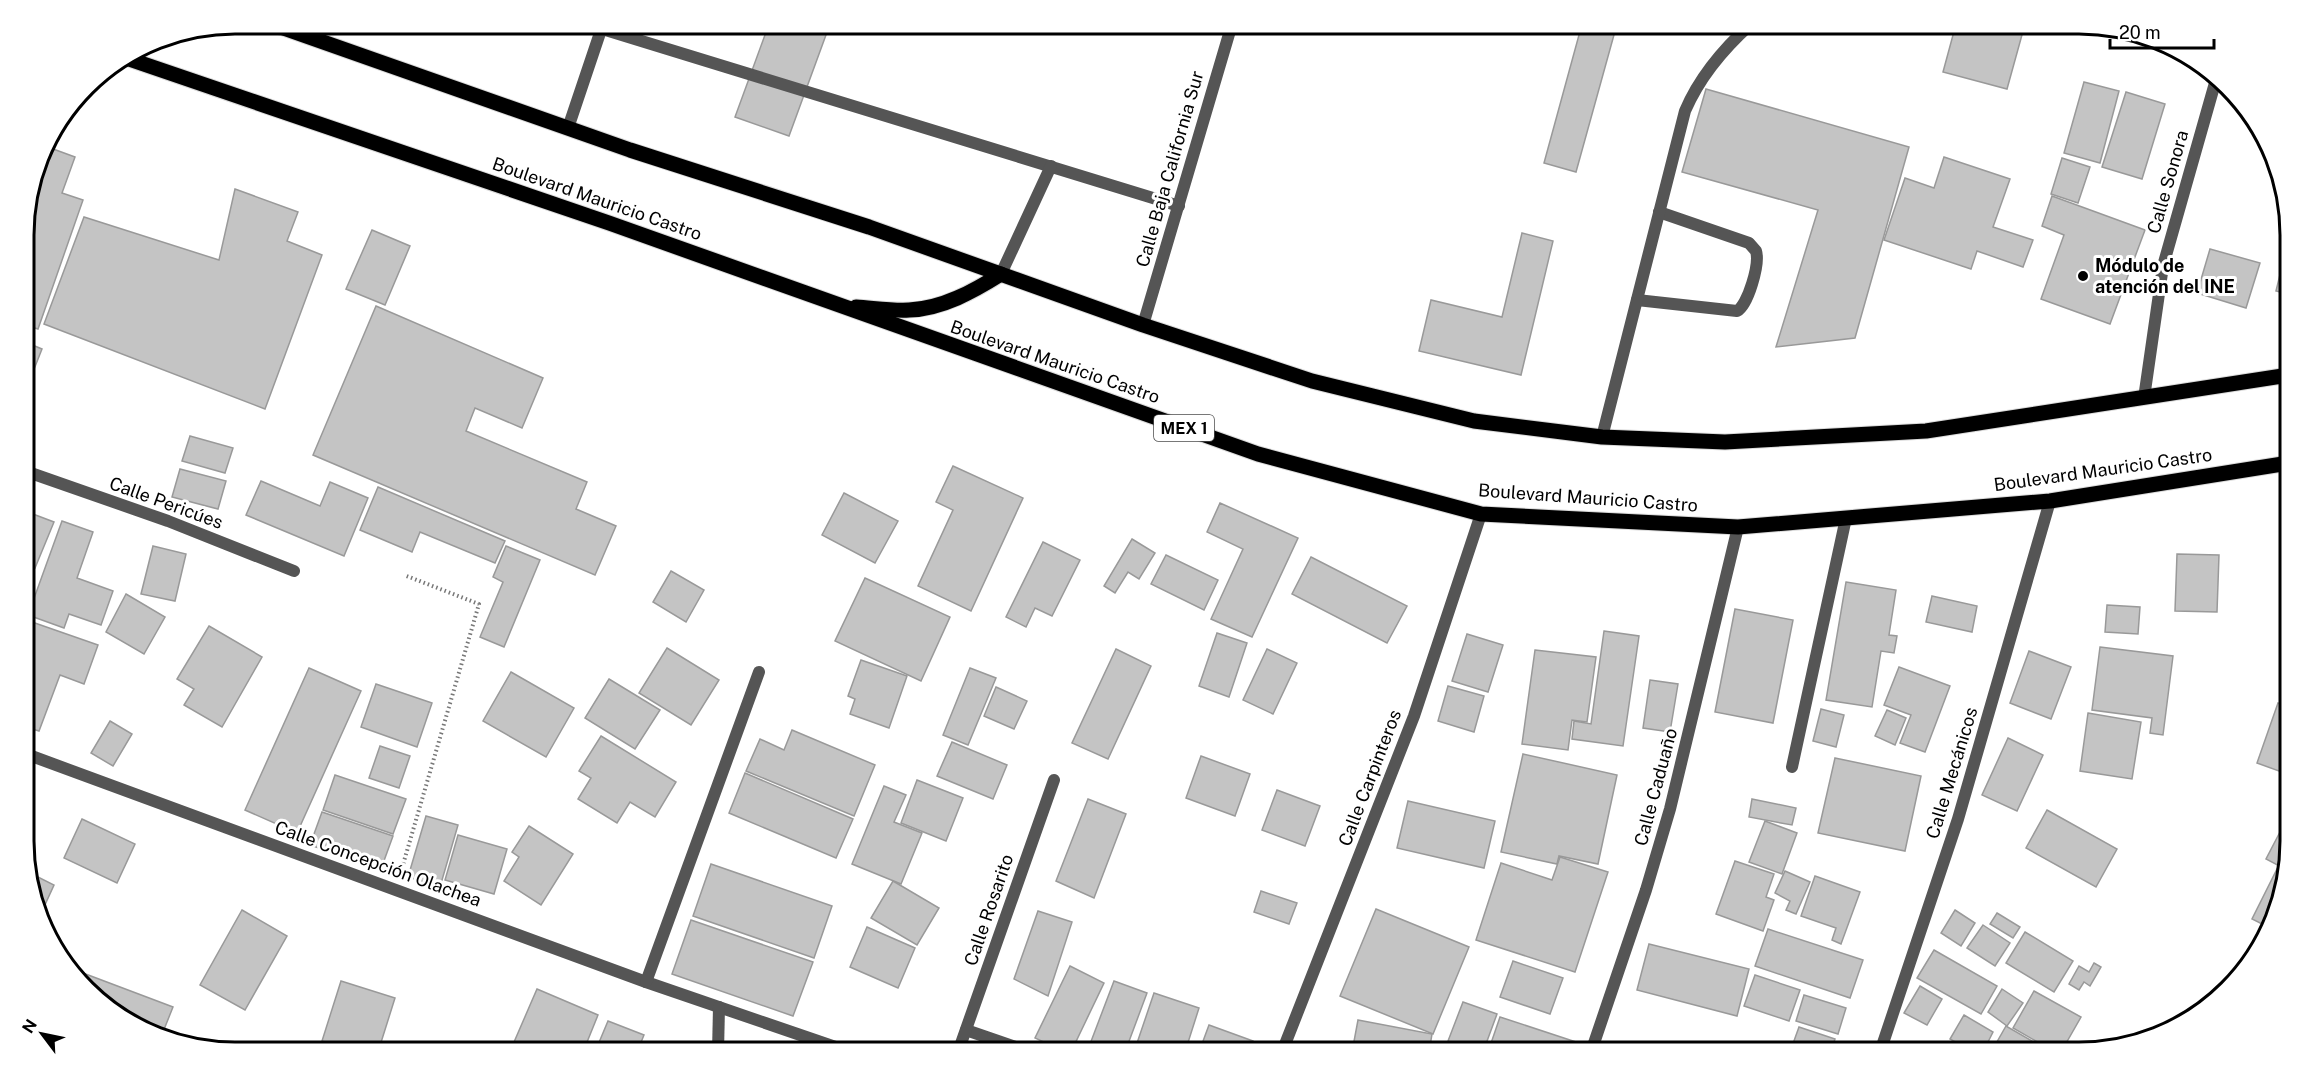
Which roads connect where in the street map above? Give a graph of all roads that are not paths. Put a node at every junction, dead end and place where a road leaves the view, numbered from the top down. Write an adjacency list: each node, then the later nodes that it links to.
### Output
1 (1229, 34): 10 (street, Calle Baja California Sur)
2 (1740, 34): 11 (street)
3 (303, 35): 8 (main road)
4 (599, 35): 8 (street)
5 (627, 35): 9 (street)
6 (135, 61): 14 (main road, Boulevard Mauricio Castro / MEX 1)
7 (2214, 87): 17 (street, Calle Sonora)
8 (568, 128): 12 (main road)
9 (1052, 166): 10 (street); 12 (street)
10 (1179, 206): 15 (street, Calle Baja California Sur)
11 (1659, 212): 13 (street); 13 (street)
12 (1001, 274): 14 (main road); 15 (main road)
13 (1637, 300): 18 (street)
14 (838, 306): 22 (main road, Boulevard Mauricio Castro / MEX 1)
15 (1143, 325): 18 (main road)
16 (2280, 376): 17 (main road)
17 (2144, 398): 18 (main road)
18 (1602, 437)
19 (2280, 464): 21 (main road, Boulevard Mauricio Castro / MEX 1)
20 (35, 474): 25 (street, Calle Pericúes)
21 (2050, 501): 23 (main road, Boulevard Mauricio Castro / MEX 1); 35 (street, Calle Mecánicos)
22 (1481, 514): 24 (main road, Boulevard Mauricio Castro / MEX 1); 33 (street, Calle Carpinteros)
23 (1846, 518): 24 (main road, Boulevard Mauricio Castro / MEX 1); 28 (street)
24 (1738, 527): 34 (street, Calle Caduaño)
25 (294, 571)
26 (759, 672): 30 (street)
27 (34, 757): 30 (street, Calle Concepción Olachea)
28 (1792, 767)
29 (1054, 780): 32 (street, Calle Rosarito)
30 (646, 982): 31 (street, Calle Concepción Olachea)
31 (719, 1007): 36 (street); 37 (street, Calle Concepción Olachea)
32 (966, 1030): 38 (street, Calle Rosarito); 39 (street)
33 (1286, 1041)
34 (1594, 1041)
35 (1884, 1041)
36 (718, 1042)
37 (820, 1042)
38 (962, 1042)
39 (1000, 1042)

